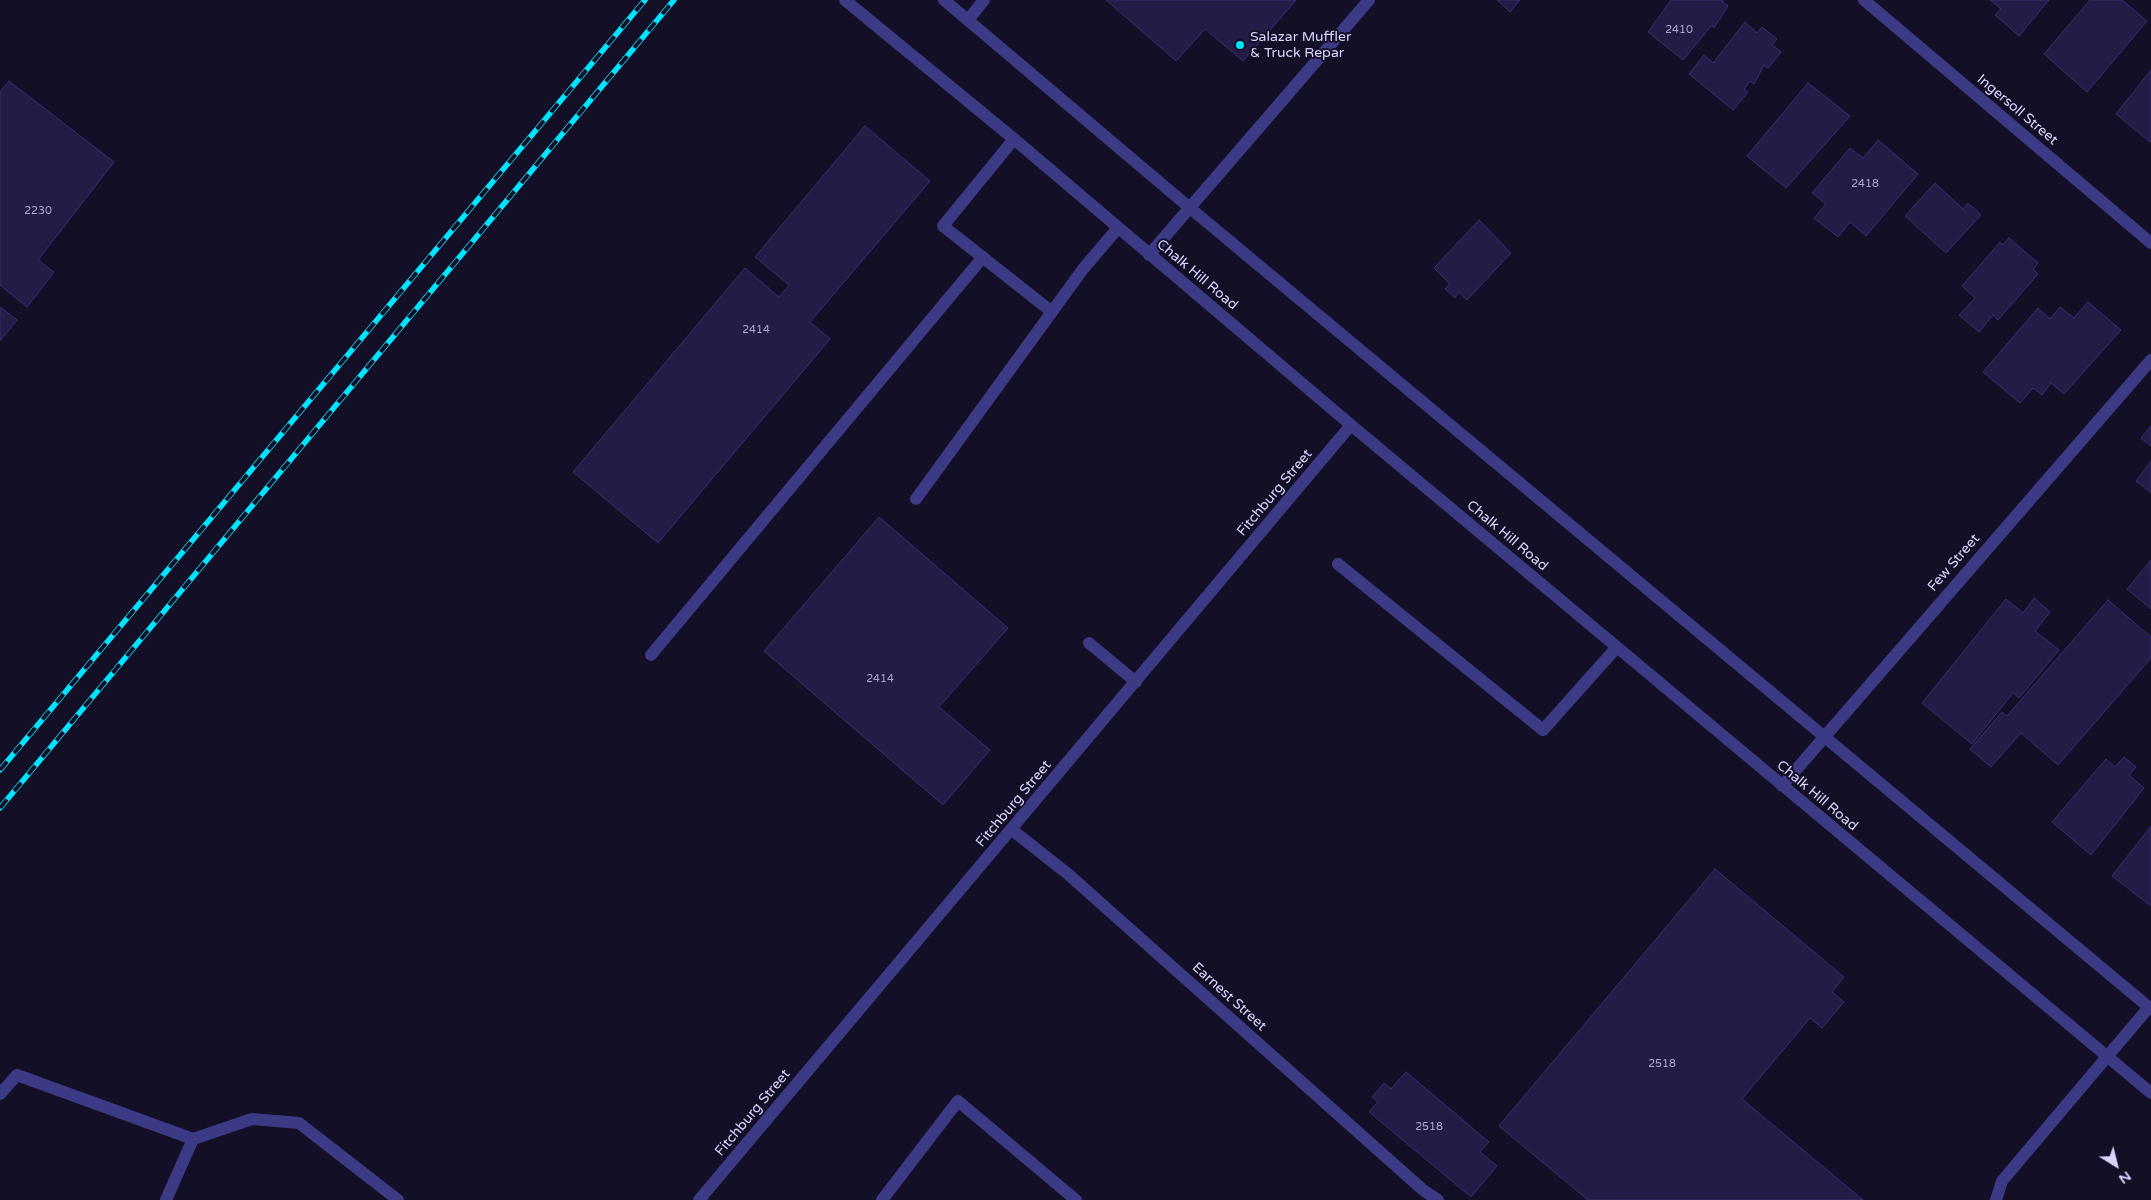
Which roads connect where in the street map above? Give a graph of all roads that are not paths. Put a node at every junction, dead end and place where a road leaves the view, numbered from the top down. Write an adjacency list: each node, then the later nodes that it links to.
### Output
1 (845, 0): 7 (street, Chalk Hill Road)
2 (944, 0): 6 (street)
3 (984, 0): 6 (street)
4 (1369, 0): 8 (street)
5 (1864, 0): 10 (street, Ingersoll Street)
6 (968, 20): 8 (street)
7 (1014, 139): 9 (street, Chalk Hill Road); 12 (street)
8 (1190, 208): 11 (street); 22 (street)
9 (1118, 228): 11 (street, Chalk Hill Road); 13 (street)
10 (2151, 243)
11 (1149, 255): 15 (street, Chalk Hill Road)
12 (983, 257): 13 (street); 20 (street)
13 (1052, 312): 16 (street)
14 (2151, 360): 22 (street, Few Street)
15 (1351, 425): 19 (street, Chalk Hill Road); 21 (street, Fitchburg Street)
16 (916, 499)
17 (1338, 564): 19 (street)
18 (1089, 643): 21 (street)
19 (1617, 647): 23 (street, Chalk Hill Road)
20 (651, 655)
21 (1136, 682): 24 (street, Fitchburg Street)
22 (1824, 735): 23 (street, Few Street); 25 (street)
23 (1782, 786): 26 (street, Chalk Hill Road)
24 (1012, 830): 32 (street, Fitchburg Street); 35 (street, Earnest Street)
25 (2150, 1008): 26 (street)
26 (2107, 1056): 27 (street, Chalk Hill Road); 36 (street)
27 (2151, 1093)
28 (0, 1094): 29 (street)
29 (193, 1138): 30 (street); 31 (street)
30 (166, 1200)
31 (398, 1200)
32 (699, 1200)
33 (882, 1200): 34 (street)
34 (1076, 1200)
35 (1438, 1200)
36 (1996, 1200)

